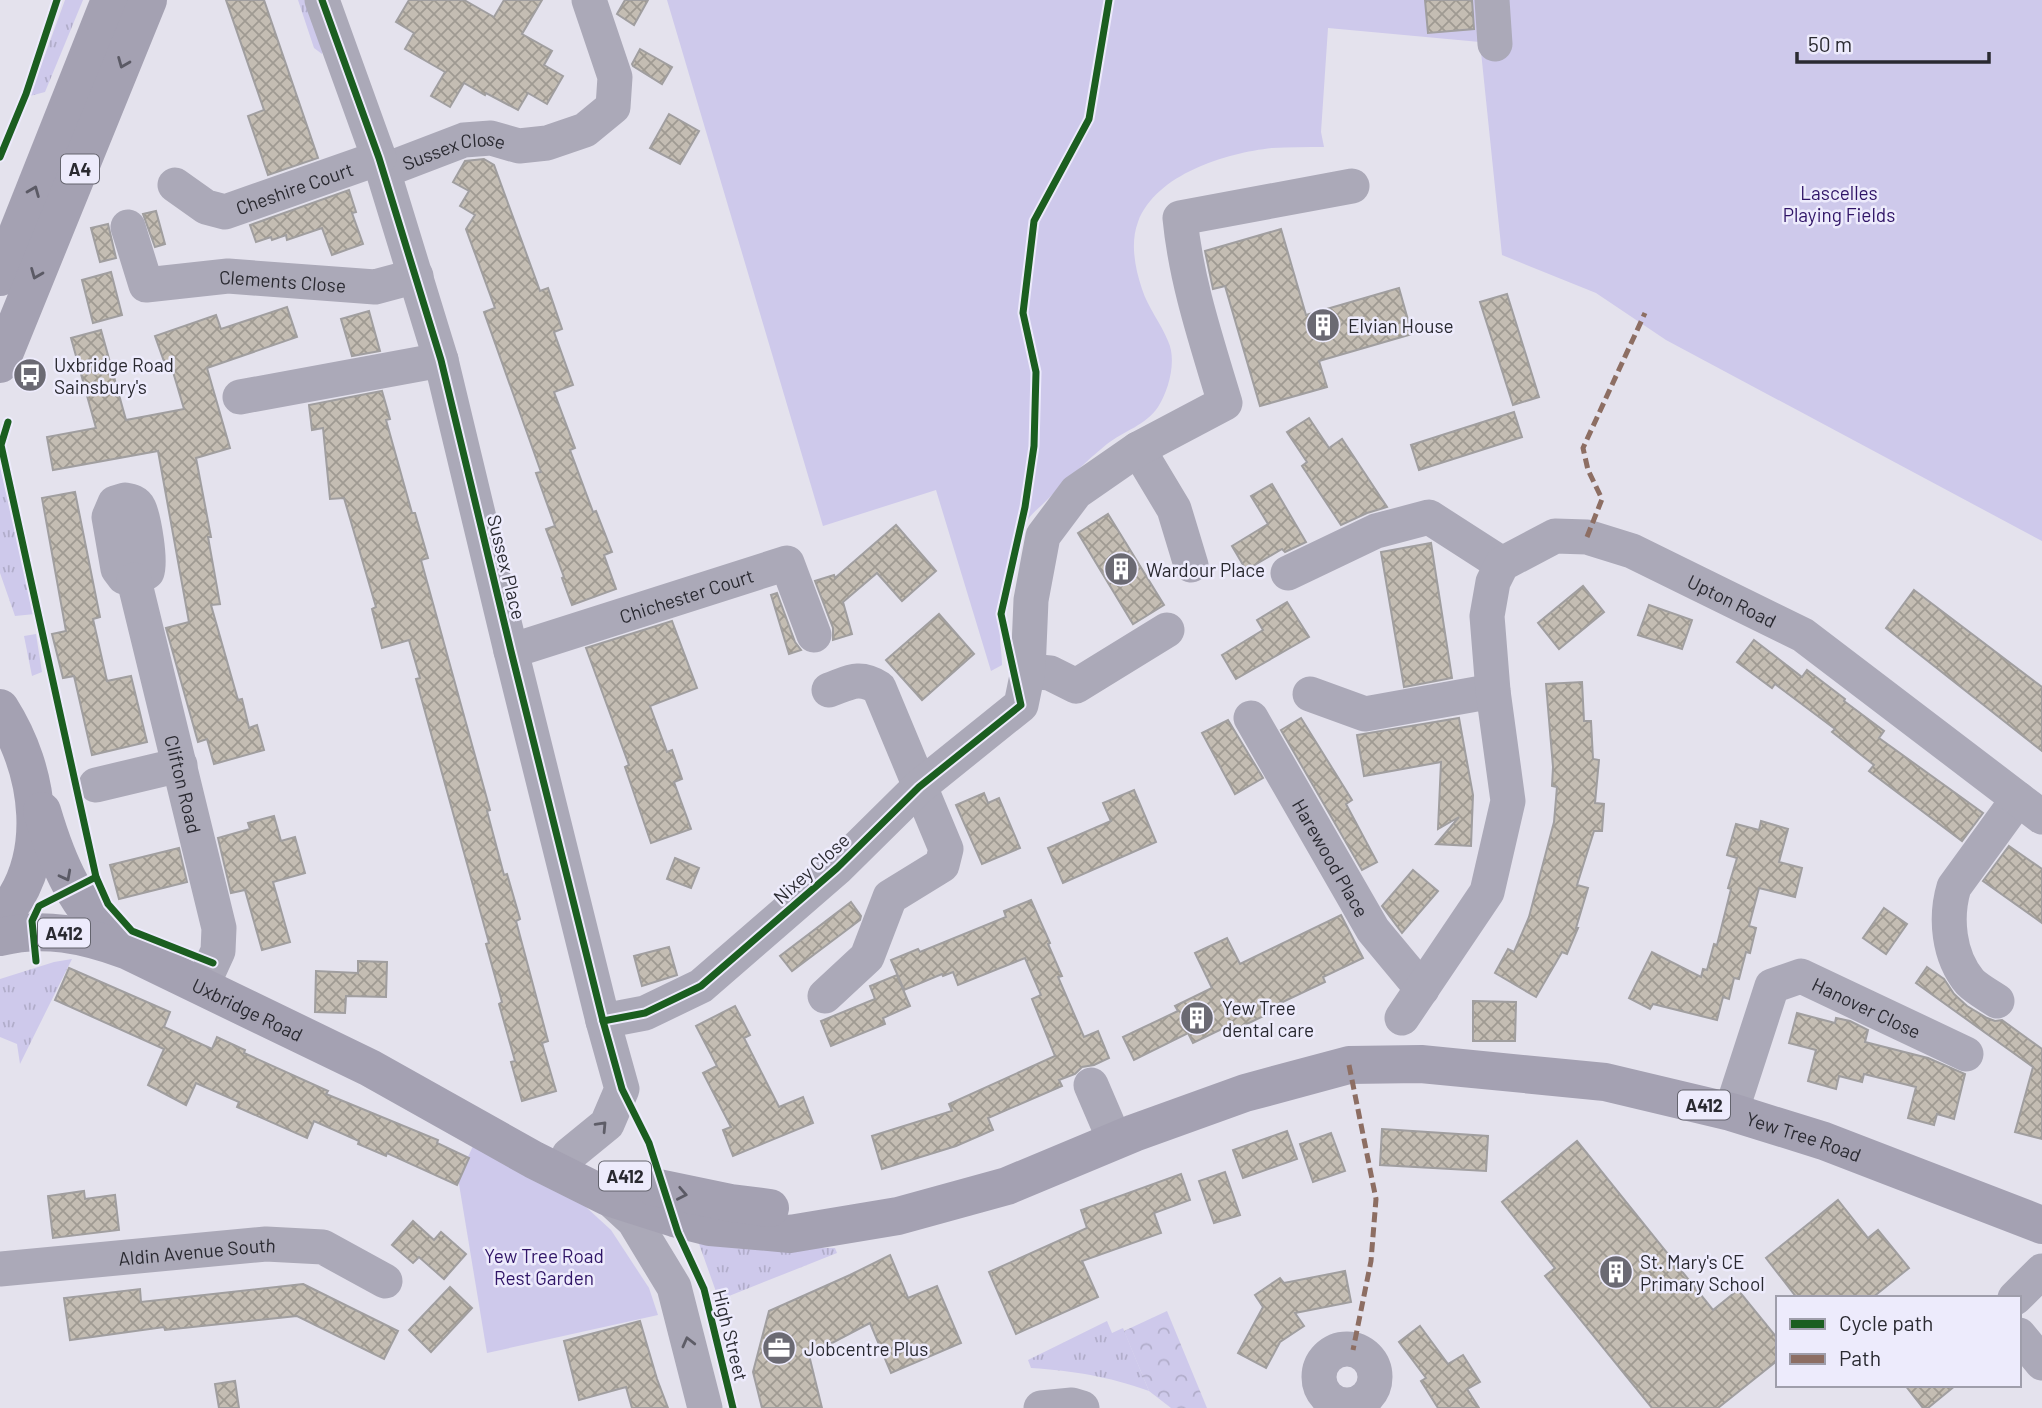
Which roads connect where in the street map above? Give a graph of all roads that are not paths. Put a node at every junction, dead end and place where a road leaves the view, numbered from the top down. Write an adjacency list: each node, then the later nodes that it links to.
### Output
1 (110, 0): 10 (main road, A4, one-way to 1)
2 (148, 0): 12 (main road, A4, one-way to 12)
3 (322, 0): 5 (street, Sussex Place)
4 (589, 0): 5 (street, Sussex Close)
5 (381, 164): 6 (street, Cheshire Court); 9 (street, Sussex Place)
6 (175, 185)
7 (1352, 186): 14 (street)
8 (128, 227): 9 (street, Clements Close)
9 (416, 276): 11 (street, Sussex Place)
10 (0, 277)
11 (441, 360): 13 (street); 21 (street, Sussex Place)
12 (0, 363)
13 (240, 397)
14 (1138, 449): 16 (street); 22 (street)
15 (1502, 564): 17 (street); 25 (street); 33 (street, Upton Road)
16 (1191, 565)
17 (1288, 573)
18 (134, 580): 29 (street, Clifton Road)
19 (1167, 630): 22 (street)
20 (814, 635): 21 (street, Chichester Court)
21 (511, 651): 42 (street, Sussex Place)
22 (1028, 671): 32 (street, Nixey Close)
23 (0, 686): 28 (main road)
24 (828, 690): 32 (street)
25 (1493, 691): 26 (street); 38 (street)
26 (1310, 694)
27 (1251, 718): 38 (street, Harewood Place)
28 (7, 719): 30 (main road)
29 (180, 765): 31 (street); 37 (street, Clifton Road)
30 (28, 766): 34 (main road); 36 (main road, Uxbridge Road / A412, one-way to 36)
31 (96, 785)
32 (919, 787): 39 (street); 42 (street, Nixey Close)
33 (2030, 808): 40 (street)
34 (0, 919)
35 (0, 937): 36 (main road, Uxbridge Road / A412)
36 (126, 950): 37 (main road, Uxbridge Road / A412)
37 (202, 986): 44 (main road, Uxbridge Road / A412)
38 (1422, 989): 41 (street)
39 (825, 996)
40 (1997, 1001)
41 (1402, 1018)
42 (603, 1021): 48 (street, Sussex Place, one-way to 42)
43 (1966, 1054): 46 (street, Hanover Close)
44 (370, 1068): 48 (main road, A412); 49 (main road, A412)
45 (1091, 1085): 47 (street)
46 (1731, 1112): 47 (main road, Yew Tree Road / A412); 51 (main road, Yew Tree Road / A412)
47 (1115, 1141): 50 (main road, A412)
48 (569, 1154): 50 (main road, A412, one-way to 50)
49 (608, 1197): 50 (main road, A412); 58 (street, one-way to 49)
50 (898, 1216)
51 (2042, 1225)
52 (0, 1269): 54 (street, Aldin Avenue South)
53 (2042, 1271): 55 (street)
54 (386, 1280)
55 (2017, 1296)
56 (2021, 1337): 57 (street)
57 (2042, 1363)
58 (705, 1408)
59 (1041, 1408): 60 (street)
60 (1082, 1408)

